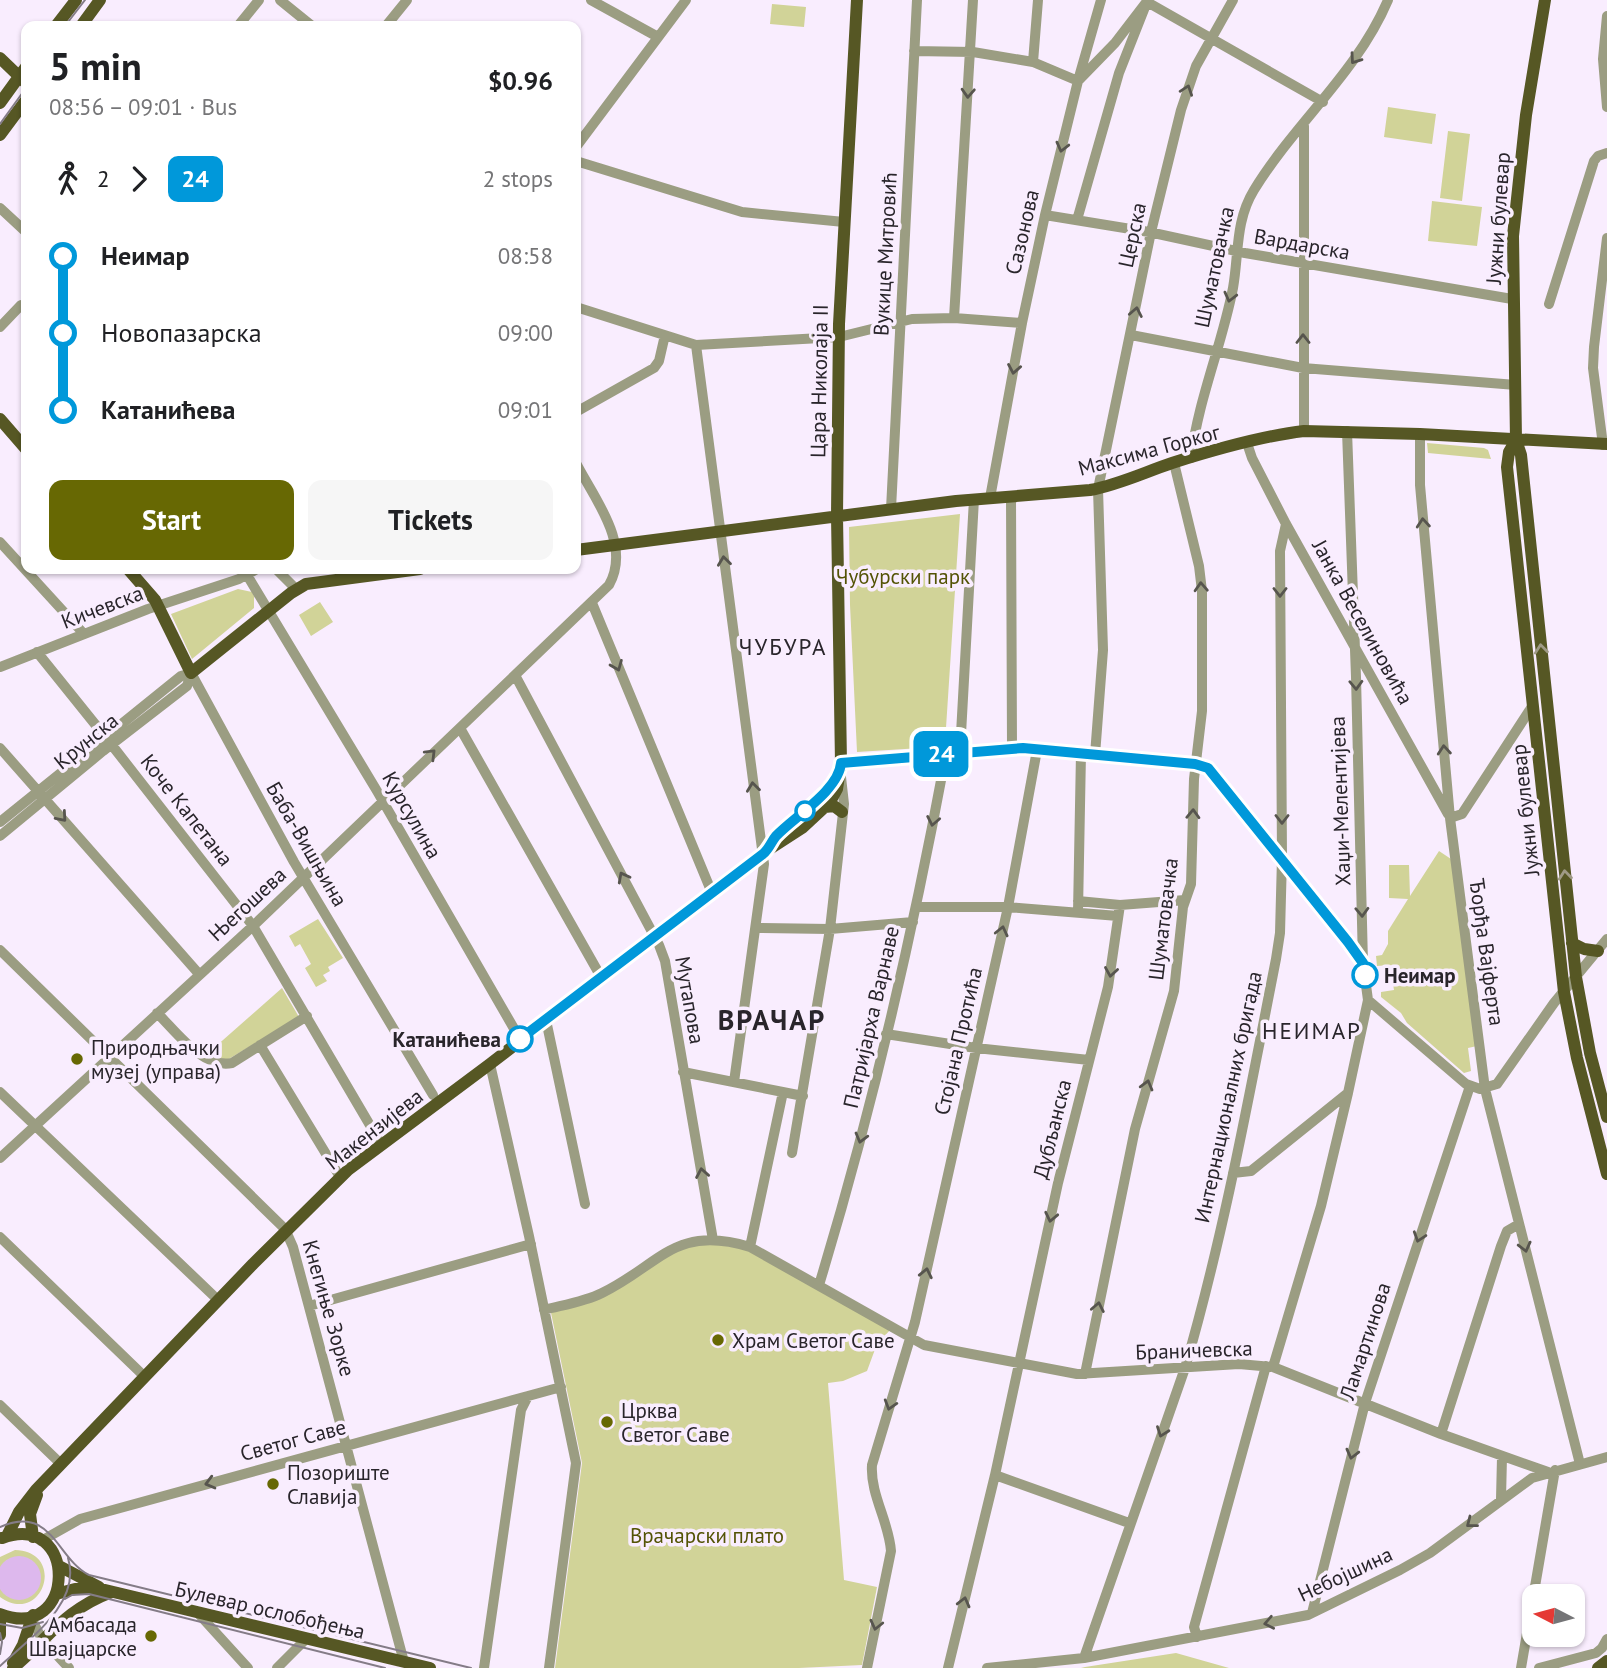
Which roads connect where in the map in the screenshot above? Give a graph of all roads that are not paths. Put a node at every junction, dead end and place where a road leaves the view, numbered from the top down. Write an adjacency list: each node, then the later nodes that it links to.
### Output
1 (76, 0): 18 (main road)
2 (100, 0): 19 (main road)
3 (259, 0): 20 (street)
4 (280, 0): 21 (street)
5 (407, 0): 22 (street)
6 (591, 0): 23 (street)
7 (686, 0): 23 (street)
8 (857, 0): 46 (main road, Цара Николаја II)
9 (917, 0): 25 (street, Вукице Митровић)
10 (973, 0): 26 (street)
11 (1038, 0): 28 (street)
12 (1101, 0): 33 (street, Сазонова)
13 (1233, 0): 24 (street, Церска)
14 (1388, 0): 34 (street, Шуматовачка, one-way to 34)
15 (1545, 0): 52 (main road, Јужни булевар)
16 (1147, 1): 24 (street); 33 (street); 45 (street)
17 (1607, 16): 37 (street)
18 (60, 21)
19 (85, 21)
20 (241, 21)
21 (306, 21)
22 (390, 21)
23 (658, 37): 40 (street)
24 (1210, 40): 34 (street); 48 (street, Церска, one-way to 24)
25 (914, 51): 26 (street); 57 (street, Вукице Митровић)
26 (971, 52): 28 (street); 56 (street, one-way to 56)
27 (0, 58): 30 (main road)
28 (1033, 62): 33 (street)
29 (0, 67): 31 (main road)
30 (21, 77)
31 (21, 78)
32 (21, 81): 35 (main road)
33 (1078, 81): 44 (street, Сазонова, one-way to 44)
34 (1323, 102): 38 (street, Шуматовачка)
35 (0, 103)
36 (21, 107): 39 (main road)
37 (1607, 107)
38 (1304, 126): 50 (street, Шуматовачка); 51 (street)
39 (0, 135)
40 (581, 140)
41 (1607, 153): 53 (street)
42 (581, 163): 46 (street)
43 (0, 208): 47 (street)
44 (1045, 215): 45 (street, Вардарска); 58 (street, Сазонова)
45 (1077, 220): 48 (street, Вардарска)
46 (844, 222): 62 (main road, Цара Николаја II)
47 (21, 227)
48 (1151, 232): 50 (street, Вардарска); 61 (street, Церска, one-way to 48)
49 (1607, 238): 65 (street)
50 (1237, 252): 51 (street, Вардарска); 66 (street, Шуматовачка, one-way to 66)
51 (1303, 264): 52 (street, Вардарска); 67 (street, one-way to 51)
52 (1512, 299): 68 (main road, Јужни булевар)
53 (1549, 304)
54 (21, 305): 59 (street)
55 (581, 309): 60 (street)
56 (954, 318): 57 (street); 58 (street)
57 (901, 320): 62 (street); 85 (street, Вукице Митровић)
58 (1022, 323): 83 (street, Сазонова, one-way to 83)
59 (0, 327)
60 (665, 335): 64 (street); 69 (street)
61 (1131, 335): 66 (street); 81 (street, Церска)
62 (839, 337): 64 (street); 86 (main road, Цара Николаја II)
63 (1607, 344): 65 (street)
64 (696, 345): 88 (street)
65 (1594, 347): 77 (street)
66 (1216, 352): 67 (street); 78 (street, Шуматовачка)
67 (1303, 368): 68 (street); 71 (street)
68 (1516, 385): 74 (main road, Јужни булевар)
69 (581, 409)
70 (0, 419): 75 (main road)
71 (1304, 431): 72 (main road, Максима Горког); 76 (main road, Максима Горког)
72 (1347, 431): 73 (main road, Максима Горког); 104 (street, Хаџи-Мелентијева)
73 (1420, 434): 74 (main road, Максима Горког); 125 (street, Ђорђа Вајферта, one-way to 73)
74 (1516, 440): 77 (main road, Максима Горког); 109 (main road, Јужни булевар); 143 (main road, Јужни булевар, one-way to 74)
75 (21, 443)
76 (1247, 443): 78 (main road, Максима Горког); 87 (street, Јанка Веселиновића)
77 (1605, 444)
78 (1191, 458): 79 (main road, Максима Горког)
79 (1174, 463): 81 (main road, Максима Горког); 119 (street, Шуматовачка, one-way to 79)
80 (581, 472): 90 (street)
81 (1098, 489): 82 (main road, Максима Горког); 118 (street, Церска)
82 (1011, 496): 83 (main road, Максима Горког); 113 (street)
83 (990, 498): 84 (main road, Максима Горког)
84 (974, 499): 85 (main road, Максима Горког); 115 (street)
85 (891, 509): 86 (main road, Максима Горког)
86 (837, 516): 88 (main road, Максима Горког); 120 (main road, Цара Николаја II)
87 (1286, 524): 104 (street, Јанка Веселиновића); 129 (street, Интернационалних бригада, one-way to 129)
88 (721, 530): 90 (main road, Максима Горког); 128 (street, one-way to 88)
89 (0, 542): 92 (street)
90 (616, 545): 91 (main road, Максима Горког); 100 (street, Његошева)
91 (581, 549)
92 (21, 565)
93 (29, 574): 103 (street)
94 (132, 574): 101 (main road, Баба-Вишњина)
95 (247, 574): 101 (street, Кичевска)
96 (253, 574): 102 (street, Курсулина)
97 (281, 574): 99 (street)
98 (382, 574): 99 (main road)
99 (296, 589): 102 (main road, Крунска)
100 (592, 603): 108 (street, Његошева); 131 (street, one-way to 131)
101 (158, 606): 103 (street, Кичевска); 107 (main road, Баба-Вишњина)
102 (270, 610): 107 (main road, Крунска); 122 (street, Курсулина)
103 (84, 634): 105 (street, Кичевска)
104 (1355, 647): 125 (street, Јанка Веселиновића); 146 (street, Хаџи-Мелентијева, one-way to 146)
105 (37, 652): 106 (street, Кичевска); 111 (street, Коче Капетана)
106 (0, 667)
107 (191, 673): 111 (street, Крунска); 130 (street, Баба-Вишњина)
108 (515, 675): 110 (street, Његошева); 141 (street, Мутапова, one-way to 108)
109 (1533, 705): 125 (street); 150 (main road, Јужни булевар)
110 (460, 728): 122 (street, Његошева, one-way to 110); 148 (street)
111 (108, 741): 121 (street, Крунска); 138 (street, Коче Капетана)
112 (0, 748): 121 (street)
113 (1012, 748): 114 (street); 115 (street)
114 (1038, 750): 117 (street); 134 (street, Стојана Протића)
115 (960, 752): 116 (street)
116 (946, 754): 120 (street); 133 (street, Патријарха Варнаве, one-way to 133)
117 (1081, 754): 118 (street); 135 (street)
118 (1095, 755): 119 (street)
119 (1195, 764): 129 (street); 132 (street, Шуматовачка, one-way to 119)
120 (841, 768): 123 (main road, Макензијева); 124 (street); 128 (main road, Макензијева)
121 (43, 794): 126 (street, Крунска); 127 (street, Крунска); 147 (street, one-way to 147)
122 (383, 803): 130 (street, Његошева); 156 (street, Курсулина)
123 (825, 807): 124 (main road); 128 (main road, Макензијева)
124 (842, 812): 140 (street)
125 (1450, 818): 163 (street, Ђорђа Вајферта)
126 (0, 822)
127 (0, 836)
128 (765, 852): 131 (main road, Макензијева); 139 (street)
129 (1282, 858): 146 (street); 178 (street, Интернационалних бригада)
130 (303, 878): 138 (street, Његошева); 171 (street, Баба-Вишњина)
131 (712, 893): 141 (main road, Макензијева)
132 (1185, 900): 136 (street); 196 (street, Шуматовачка, one-way to 132)
133 (917, 907): 134 (street); 137 (street, Патријарха Варнаве)
134 (1007, 907): 135 (street); 158 (street, Стојана Протића, one-way to 134)
135 (1078, 907): 136 (street)
136 (1119, 910): 160 (street, Дубљанска, one-way to 160)
137 (913, 922): 140 (street); 155 (street, Патријарха Варнаве)
138 (253, 926): 147 (street, Његошева); 153 (street, Коче Капетана)
139 (756, 928): 140 (street); 165 (street)
140 (830, 929): 172 (street)
141 (656, 937): 148 (main road, Макензијева); 162 (street, Мутапова)
142 (1607, 939): 145 (street)
143 (1572, 943): 145 (main road); 149 (main road, Јужни булевар)
144 (0, 950): 159 (street, Кнегиње Зорке)
145 (1598, 951): 149 (street)
146 (1363, 963): 151 (street, Хаџи-Мелентијева)
147 (200, 974): 152 (street, Његошева)
148 (601, 977): 154 (main road, Макензијева)
149 (1576, 977): 150 (street); 173 (main road, Јужни булевар)
150 (1564, 992): 164 (street); 179 (main road, Јужни булевар)
151 (1368, 1000): 166 (street); 170 (street, Хаџи-Мелентијева)
152 (157, 1013): 157 (street); 159 (street, Његошева)
153 (307, 1016): 157 (street); 175 (street, Коче Капетана)
154 (546, 1020): 156 (main road, Макензијева); 181 (street)
155 (886, 1034): 158 (street); 188 (street, Патријарха Варнаве, one-way to 188)
156 (520, 1039): 161 (main road, Макензијева)
157 (260, 1045): 180 (street)
158 (976, 1048): 160 (street); 192 (street, Стојана Протића, one-way to 158)
159 (109, 1056): 174 (street, Његошева); 183 (street, Кнегиње Зорке)
160 (1089, 1060): 193 (street, Дубљанска, one-way to 193)
161 (490, 1064): 175 (main road, Макензијева); 186 (street)
162 (683, 1072): 165 (street); 185 (street, Мутапова, one-way to 162)
163 (1483, 1076): 164 (street); 166 (street); 167 (street, Ђорђа Вајферта)
164 (1500, 1081): 167 (street)
165 (734, 1082): 169 (street)
166 (1470, 1086): 167 (street); 201 (street, Ламартинова, one-way to 201)
167 (1485, 1088): 182 (street, Ђорђа Вајферта)
168 (0, 1092): 174 (street)
169 (783, 1092): 172 (street); 187 (street)
170 (1348, 1093): 178 (street); 194 (street, Хаџи-Мелентијева)
171 (433, 1095)
172 (803, 1096): 176 (street)
173 (1607, 1117)
174 (36, 1125): 177 (street, Његошева); 189 (street)
175 (381, 1144): 180 (main road, Макензијева)
176 (792, 1153)
177 (0, 1158)
178 (1233, 1173): 195 (street, Интернационалних бригада)
179 (1607, 1174)
180 (340, 1177): 183 (main road, Макензијева)
181 (586, 1204)
182 (1519, 1224): 204 (street); 209 (street, Ђорђа Вајферта, one-way to 209)
183 (286, 1231): 189 (main road, Макензијева); 190 (street, Кнегиње Зорке)
184 (0, 1237): 197 (street)
185 (713, 1240): 187 (street, Браничевска); 191 (street)
186 (531, 1244): 190 (street); 191 (street)
187 (750, 1247): 188 (street, Браничевска)
188 (819, 1285): 192 (street, Браничевска)
189 (218, 1300): 197 (main road, Макензијева)
190 (309, 1306): 205 (street, Кнегиње Зорке)
191 (544, 1310): 198 (street)
192 (910, 1339): 193 (street, Браничевска); 239 (street, Стојана Протића, one-way to 239)
193 (1020, 1363): 196 (street, Браничевска); 211 (street, Дубљанска)
194 (1269, 1367): 195 (street, Браничевска); 201 (street, Браничевска); 225 (street, Хаџи-Мелентијева)
195 (1185, 1368): 196 (street, Браничевска); 214 (street, Интернационалних бригада, one-way to 214)
196 (1085, 1374)
197 (145, 1377): 208 (main road, Макензијева)
198 (561, 1387): 199 (street, Светог Саве); 238 (street)
199 (528, 1396): 200 (street, Светог Саве); 203 (street)
200 (508, 1401): 203 (street); 205 (street, Светог Саве)
201 (1365, 1403): 204 (street, Браничевска); 221 (street, Ламартинова, one-way to 221)
202 (0, 1405): 208 (street)
203 (521, 1410): 237 (street)
204 (1441, 1434): 206 (street, Браничевска)
205 (347, 1445): 216 (street, Светог Саве, one-way to 216); 230 (street, Кнегиње Зорке)
206 (1503, 1457): 210 (street, Браничевска); 213 (street)
207 (1607, 1457): 209 (street, Небојшина)
208 (61, 1464): 212 (main road, Макензијева)
209 (1580, 1464): 210 (street, Небојшина)
210 (1551, 1471): 213 (street, Небојшина); 242 (street)
211 (995, 1475): 214 (street); 240 (street, Дубљанска, one-way to 211)
212 (44, 1483): 215 (main road, Макензијева); 216 (main road, Макензијева)
213 (1501, 1500): 221 (street, Небојшина, one-way to 221)
214 (1129, 1523): 229 (street, Интернационалних бригада)
215 (4, 1538): 216 (main road)
216 (37, 1539): 217 (main road)
217 (59, 1566): 218 (main road, Булевар ослобођења); 219 (main road)
218 (107, 1591): 219 (main road, Булевар ослобођења); 220 (main road, Булевар ослобођења); 227 (main road)
219 (56, 1594): 223 (main road)
220 (197, 1612): 226 (main road, Булевар ослобођења); 234 (street)
221 (1312, 1613): 225 (street, Небојшина, one-way to 225)
222 (0, 1614): 223 (main road); 224 (main road)
223 (33, 1618): 227 (street); 232 (main road)
224 (0, 1635)
225 (1196, 1637): 229 (street, Небојшина)
226 (307, 1638): 230 (main road, Булевар ослобођења); 235 (street)
227 (42, 1639): 232 (main road); 233 (street)
228 (1604, 1644): 243 (street)
229 (1084, 1658): 241 (street, Небојшина)
230 (404, 1662): 236 (main road, Булевар ослобођења)
231 (1607, 1663): 244 (main road)
232 (11, 1668)
233 (69, 1668)
234 (248, 1668)
235 (277, 1668)
236 (430, 1668)
237 (484, 1668)
238 (549, 1668)
239 (867, 1668)
240 (948, 1668)
241 (988, 1668)
242 (1521, 1668)
243 (1539, 1668)
244 (1599, 1668)

